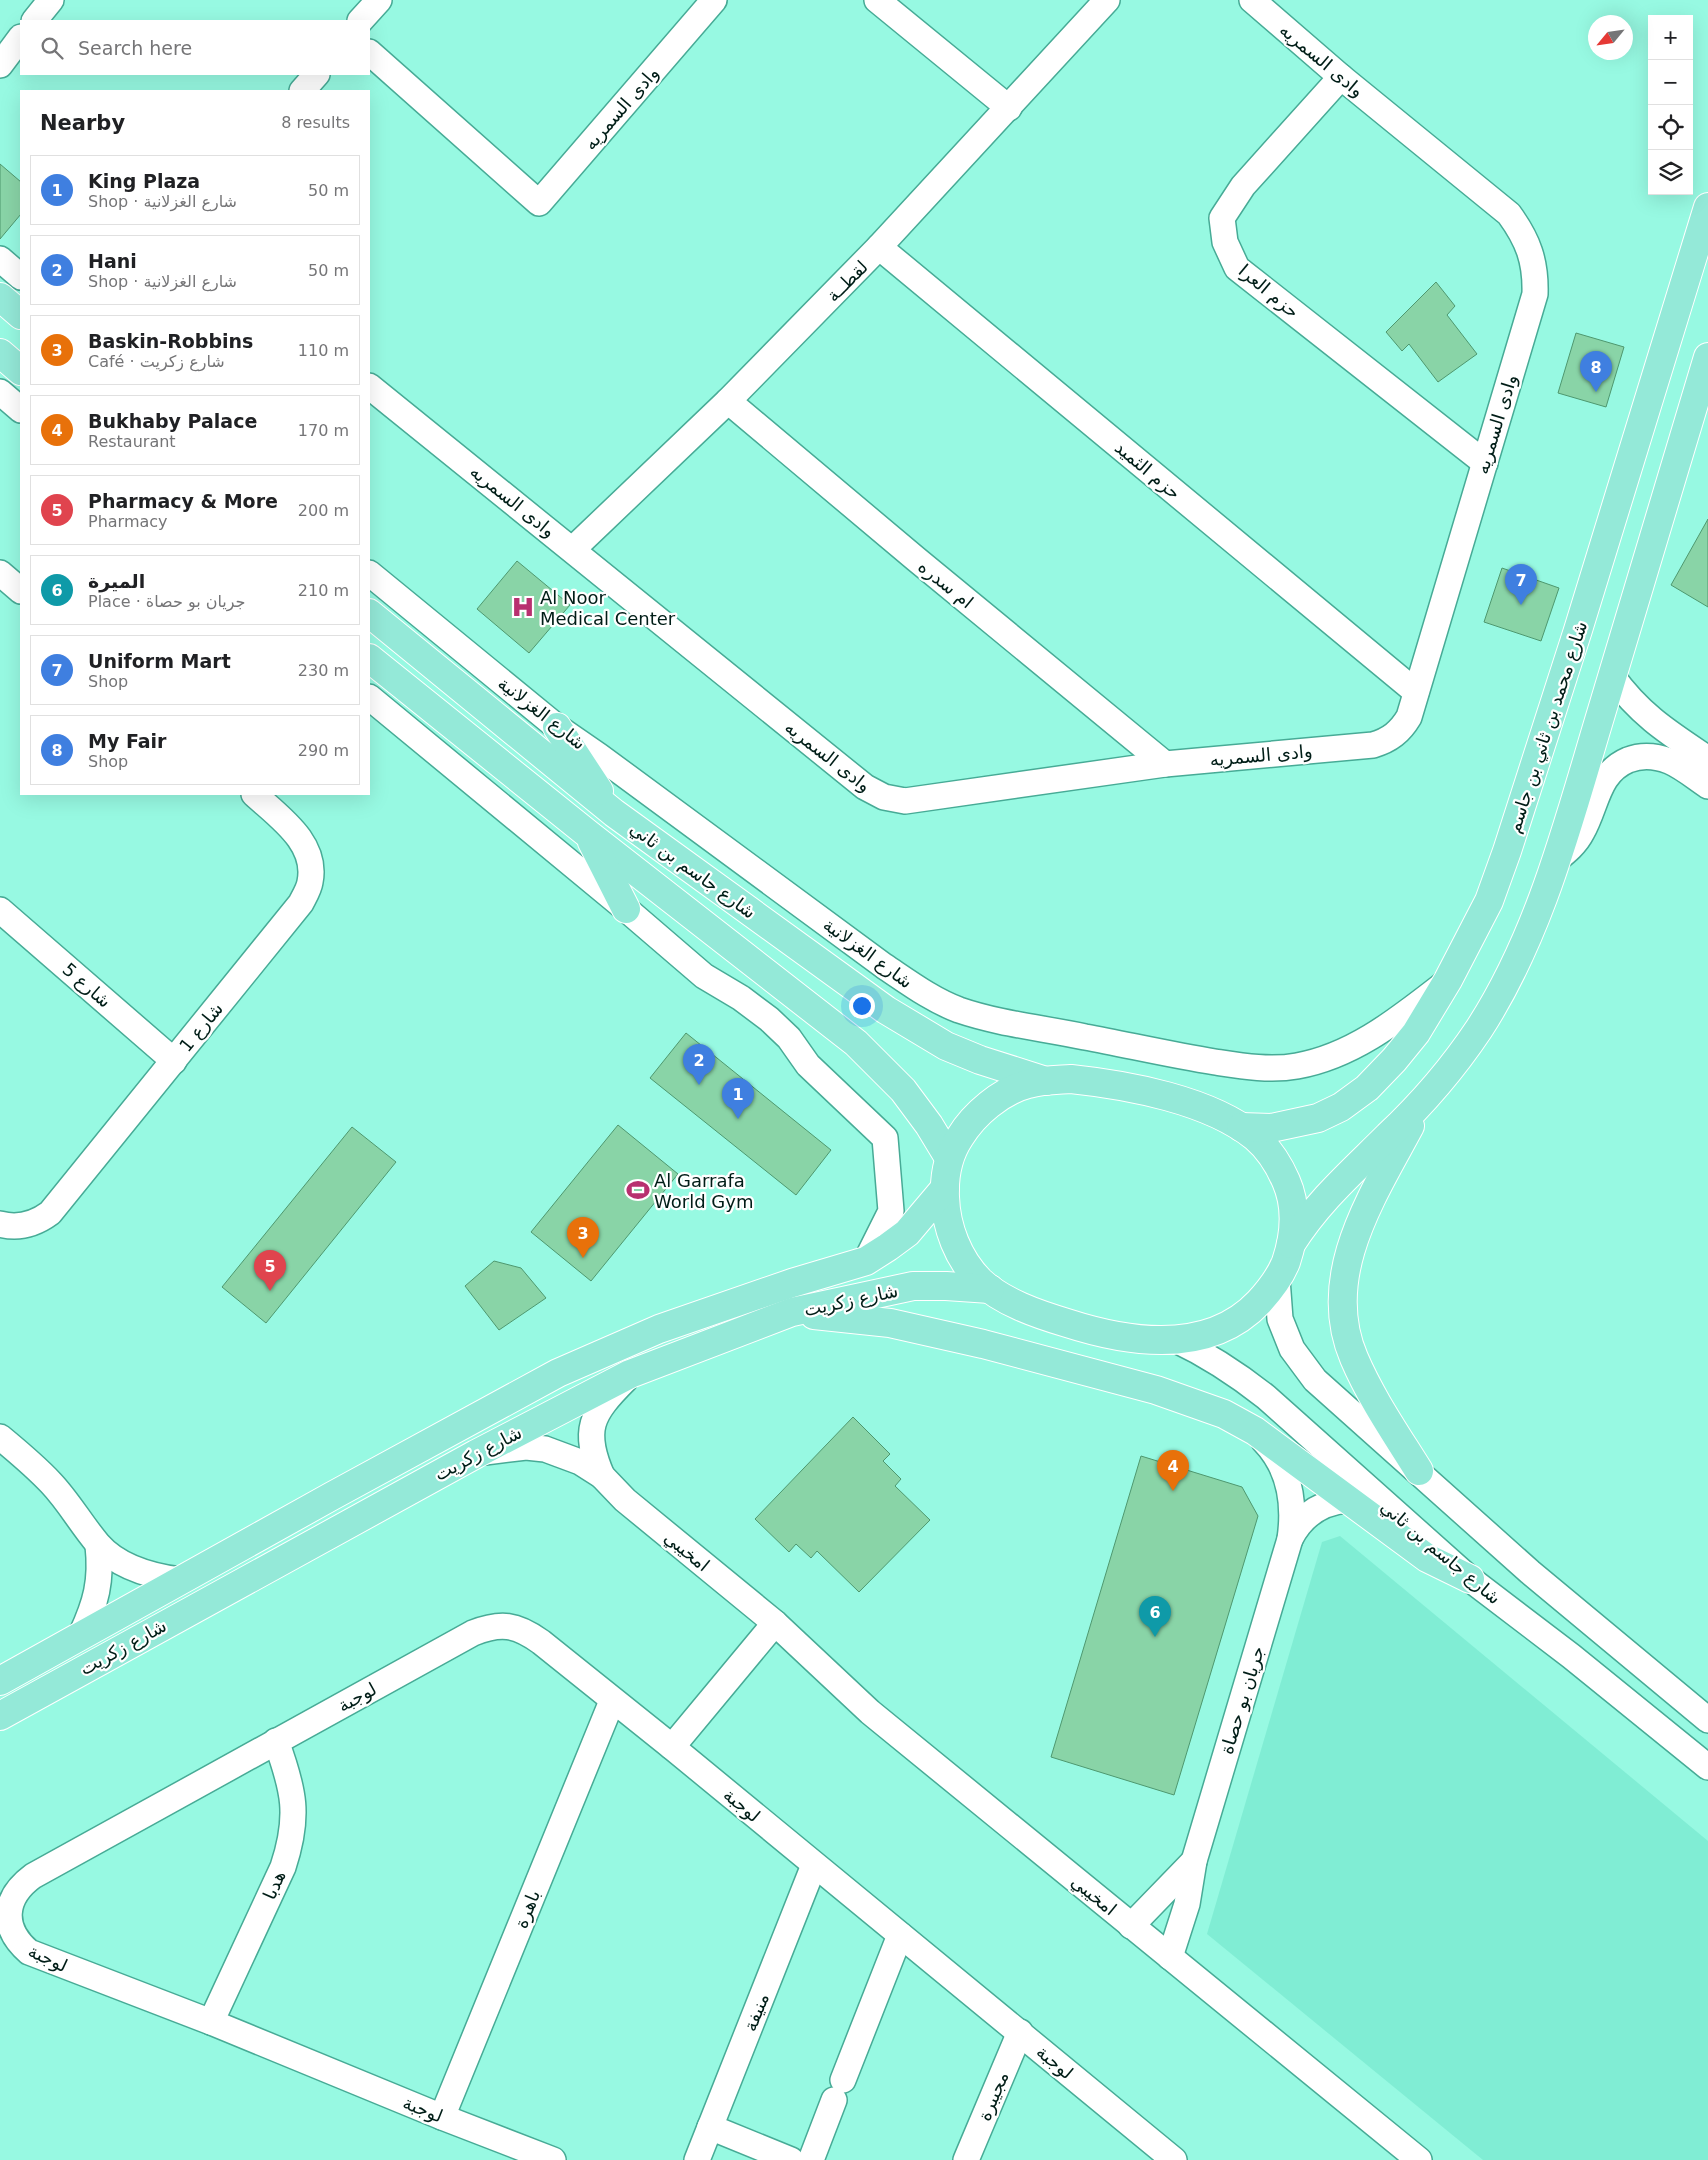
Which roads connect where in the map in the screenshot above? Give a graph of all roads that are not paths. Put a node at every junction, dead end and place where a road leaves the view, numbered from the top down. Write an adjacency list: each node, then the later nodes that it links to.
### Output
1 (51, 0): 7 (street)
2 (379, 0): 8 (street)
3 (714, 0): 10 (street, وادى السمريه)
4 (877, 0): 15 (street)
5 (1107, 0): 15 (street, لقطــة)
6 (1252, 0): 13 (street, وادى السمريه)
7 (35, 20)
8 (361, 20)
9 (20, 39): 11 (street)
10 (370, 53)
11 (0, 65)
12 (316, 75): 14 (street)
13 (1341, 77): 29 (street, وادى السمريه); 29 (street, حزم العرا)
14 (303, 90)
15 (1009, 108): 17 (street, لقطــة)
16 (1708, 207): 49 (main road, شارع محمد بن ثاني بن جاسم)
17 (879, 248): 27 (street, لقطــة); 37 (street, حزم الثميد)
18 (0, 258): 19 (street)
19 (20, 276)
20 (0, 297): 21 (main road)
21 (20, 314)
22 (0, 353): 24 (main road)
23 (1708, 357): 36 (main road)
24 (20, 370)
25 (0, 392): 28 (street)
26 (373, 398): 30 (street, وادى السمريه)
27 (728, 401): 30 (street, لقطــة); 41 (street, ام سدره)
28 (20, 409)
29 (1484, 463): 37 (street, وادى السمريه)
30 (573, 549): 41 (street, وادى السمريه)
31 (0, 573): 33 (street)
32 (370, 574): 39 (street, شارع الغزلانية)
33 (20, 590)
34 (370, 614): 44 (main road, شارع جاسم بن ثاني)
35 (370, 659): 45 (main road, شارع جاسم بن ثاني)
36 (1612, 676): 40 (street); 46 (main road)
37 (1416, 692): 41 (street, وادى السمريه)
38 (370, 698): 47 (street)
39 (557, 727): 44 (main road); 49 (street, شارع الغزلانية)
40 (1708, 758)
41 (1165, 764)
42 (1708, 786): 46 (street)
43 (255, 795): 50 (street, شارع 1)
44 (614, 813): 51 (main road, شارع جاسم بن ثاني)
45 (588, 834): 47 (main road); 54 (main road, شارع جاسم بن ثاني)
46 (1556, 860): 52 (main road)
47 (626, 909): 58 (street)
48 (0, 910): 50 (street, شارع 5)
49 (1448, 980): 53 (main road, شارع محمد بن ثاني بن جاسم)
50 (174, 1061): 56 (street, شارع 1)
51 (1046, 1080): 53 (main road); 54 (main road)
52 (1426, 1098): 57 (main road); 67 (main road)
53 (1241, 1127): 57 (main road)
54 (949, 1158): 55 (main road)
55 (945, 1188): 58 (main road, شارع زكريت); 60 (main road)
56 (0, 1224)
57 (1291, 1244): 59 (main road)
58 (866, 1261): 73 (main road, شارع زكريت)
59 (1277, 1280): 62 (main road); 67 (street)
60 (990, 1290): 61 (main road, شارع زكريت); 62 (main road)
61 (792, 1312): 63 (main road, شارع زكريت); 64 (main road)
62 (1174, 1339): 72 (street, شارع جاسم بن ثاني)
63 (630, 1374): 66 (main road, شارع زكريت); 68 (street, امخيبي)
64 (1255, 1431): 69 (main road); 70 (street, جريان بو حصاة)
65 (0, 1437): 71 (street)
66 (476, 1454): 68 (street, امخيبي); 78 (main road, شارع زكريت)
67 (1419, 1471): 79 (street)
68 (602, 1476): 74 (street, امخيبي)
69 (1348, 1500): 70 (street, جريان بو حصاة); 72 (main road)
70 (1290, 1539): 83 (street, جريان بو حصاة)
71 (98, 1545): 73 (street); 75 (street)
72 (1470, 1579): 82 (street, شارع جاسم بن ثاني)
73 (180, 1580): 75 (main road, شارع زكريت)
74 (775, 1623): 81 (street); 85 (street, امخيبي)
75 (81, 1635): 76 (main road, شارع زكريت)
76 (0, 1681)
77 (612, 1701): 80 (street, لوجبة); 81 (street, لوجبة); 90 (street, باهرة)
78 (0, 1716)
79 (1708, 1720)
80 (276, 1741): 88 (street, هدبا); 88 (street, لوجبة)
81 (672, 1747): 84 (street, لوجبة)
82 (1708, 1767)
83 (1194, 1861): 85 (street, جريان بو حصاة); 87 (street, جريان بو حصاة)
84 (814, 1865): 86 (street, لوجبة); 91 (street, منيفة)
85 (1131, 1926): 87 (street, امخيبي)
86 (900, 1935): 89 (street, لوجبة); 95 (street)
87 (1170, 1957): 98 (street, امخيبي)
88 (211, 2022): 90 (street, لوجبة)
89 (1020, 2032): 96 (street, مجيبرة); 97 (street, لوجبة)
90 (442, 2117): 92 (street, لوجبة)
91 (710, 2127): 93 (street, منيفة); 94 (street)
92 (552, 2160)
93 (697, 2160)
94 (791, 2160)
95 (811, 2160)
96 (966, 2160)
97 (1174, 2160)
98 (1419, 2160)

